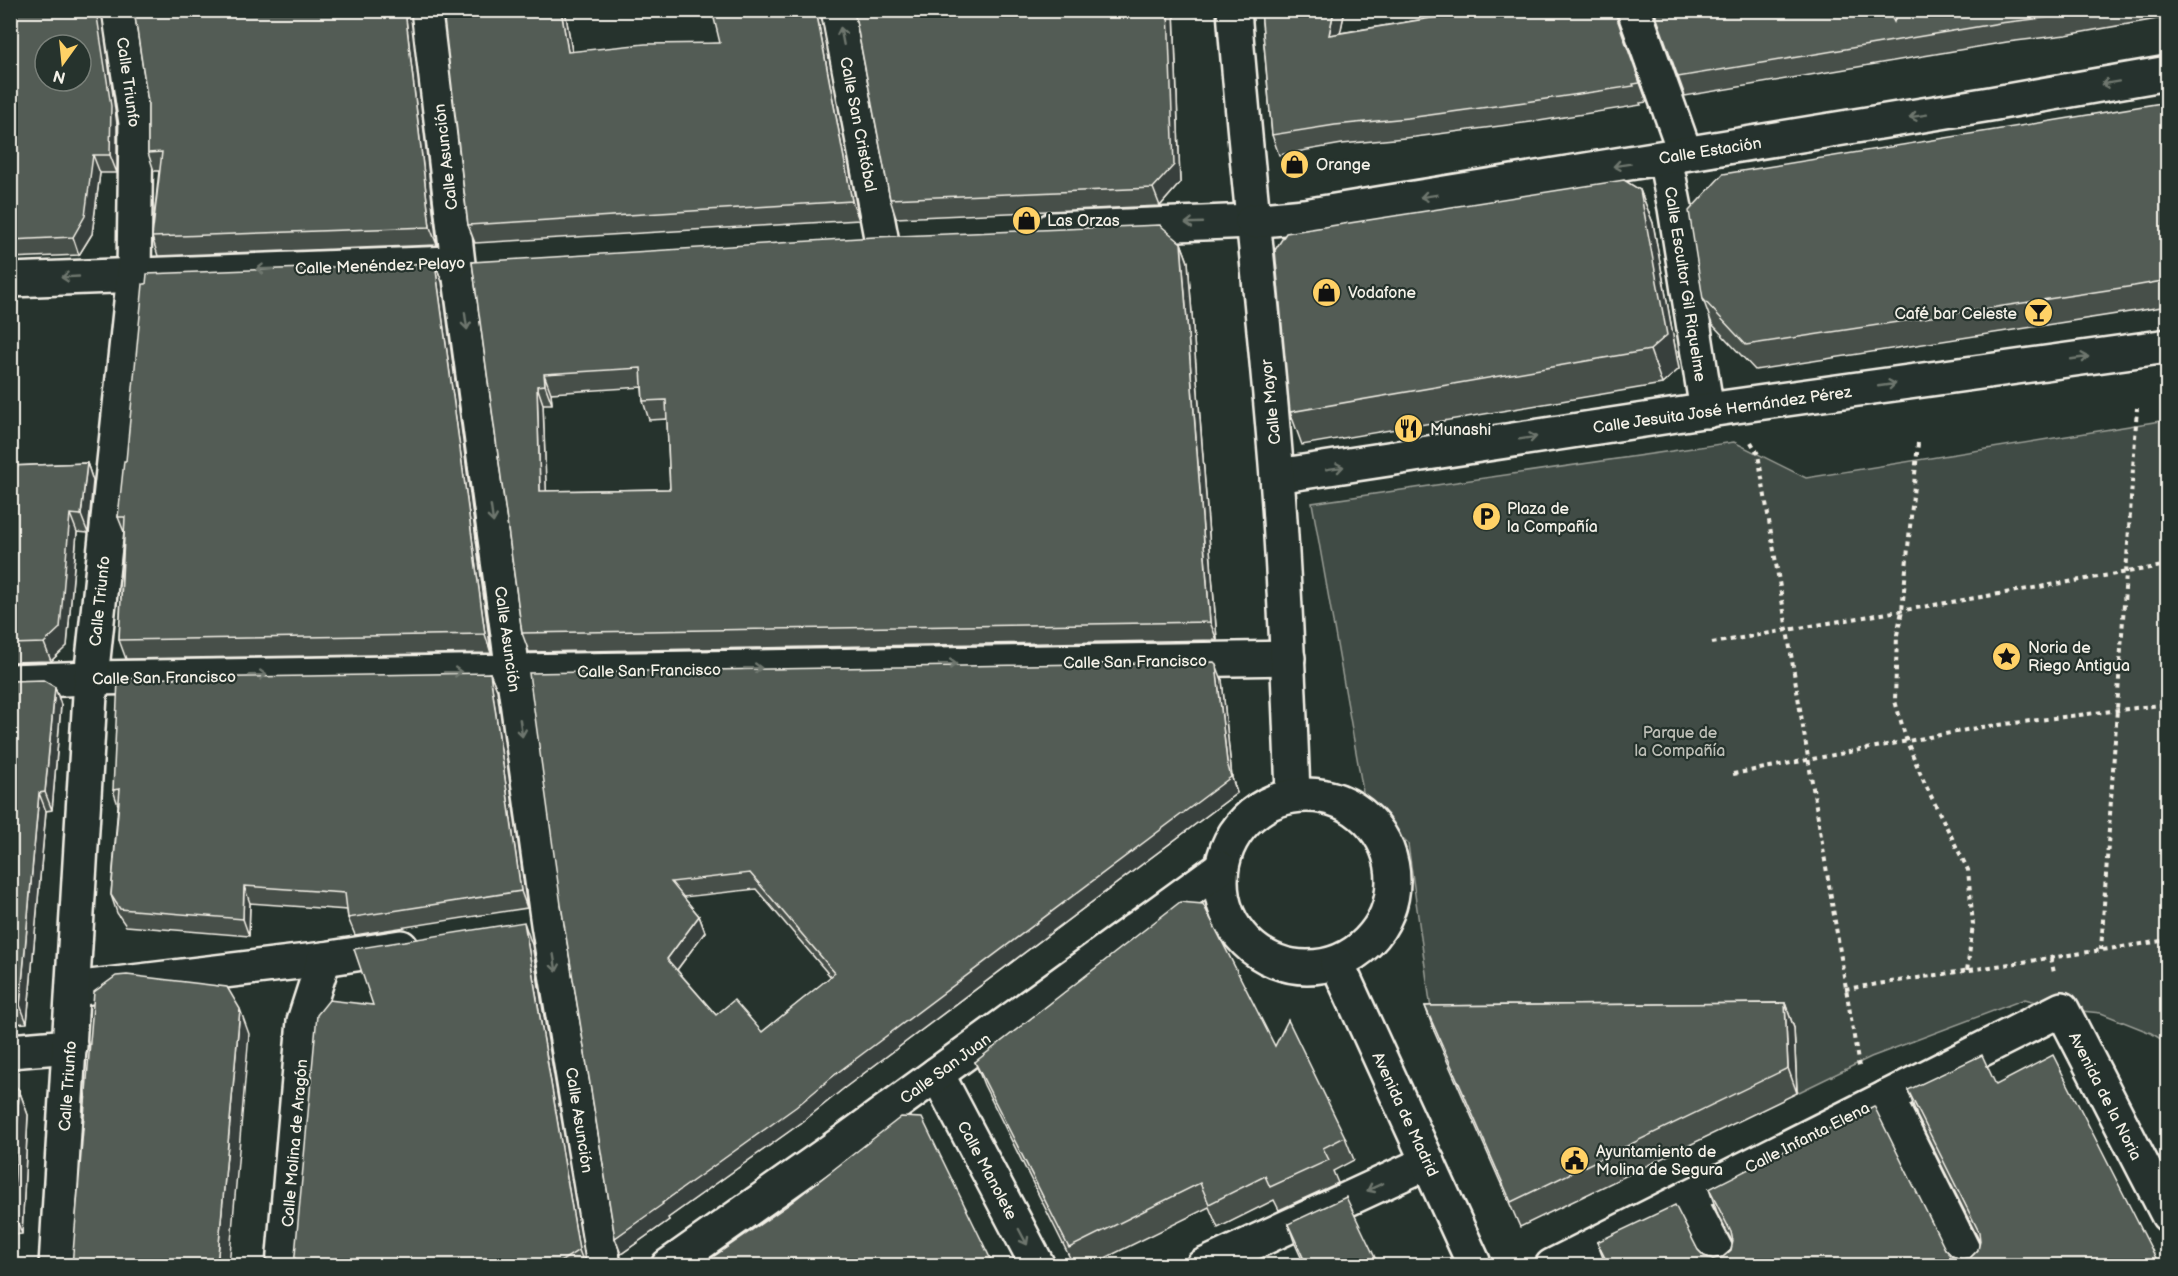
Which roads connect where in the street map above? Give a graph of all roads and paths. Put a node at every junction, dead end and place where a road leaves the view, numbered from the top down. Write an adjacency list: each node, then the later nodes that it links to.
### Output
1 (119, 10): 12 (street, Calle Triunfo)
2 (428, 10): 11 (street, Calle Asunción)
3 (838, 10): 10 (street, Calle San Cristóbal, one-way to 3)
4 (1234, 10): 8 (street, Calle Mayor)
5 (1634, 10): 7 (street, Calle Escultor Gil Riquelme)
6 (2168, 73): 7 (street, Calle Estación, one-way to 7)
7 (1675, 155): 8 (street, Calle Estación, one-way to 8); 16 (street, Calle Escultor Gil Riquelme)
8 (1252, 221): 9 (street, one-way to 9); 18 (street, Calle Mayor)
9 (1022, 231)
10 (846, 239)
11 (470, 262): 12 (street, Calle Menéndez Pelayo, one-way to 12); 25 (street, Calle Asunción, one-way to 25)
12 (134, 274): 13 (street, Calle Menéndez Pelayo, one-way to 13); 26 (street, Calle Triunfo)
13 (10, 280)
14 (2168, 346): 16 (street, Calle Jesuita José Hernández Pérez, one-way to 14)
15 (2137, 408): 20 (path)
16 (1718, 409): 18 (street, Calle Jesuita José Hernández Pérez, one-way to 16); 22 (path)
17 (1918, 443): 21 (path)
18 (1277, 476): 24 (street, Calle Mayor)
19 (2168, 565): 20 (path)
20 (2126, 572): 21 (path); 29 (path)
21 (1902, 611): 22 (path); 30 (path)
22 (1787, 631): 23 (path); 31 (path)
23 (1712, 643)
24 (1288, 658): 25 (street, Calle San Francisco, one-way to 24); 33 (street, Calle Mayor)
25 (513, 672): 26 (street, Calle San Francisco, one-way to 25); 53 (street, Calle Asunción, one-way to 53)
26 (91, 678): 27 (street, Calle San Francisco); 41 (street, Calle Triunfo)
27 (10, 681)
28 (2168, 704): 29 (path)
29 (2117, 710): 30 (path); 37 (path)
30 (1907, 742): 31 (path); 40 (path)
31 (1808, 760): 32 (path); 42 (path)
32 (1733, 774)
33 (1293, 794): 34 (street); 39 (street)
34 (1220, 868): 39 (street); 46 (street, Calle San Juan)
35 (2168, 940): 37 (path)
36 (430, 943): 38 (street)
37 (2101, 950): 40 (path)
38 (324, 959): 41 (street); 52 (street, Calle Molina de Aragón)
39 (1337, 963): 48 (street, Avenida de Madrid)
40 (1967, 971): 42 (path)
41 (73, 989): 44 (street, Calle Triunfo)
42 (1845, 989): 47 (path)
43 (2062, 1009): 47 (street, Calle Infanta Elena); 50 (street, Avenida de la Noria)
44 (70, 1046): 45 (street); 51 (street, Calle Triunfo)
45 (10, 1051)
46 (937, 1074): 54 (street, Calle San Juan); 55 (street, Calle Manolete, one-way to 55)
47 (1881, 1100): 49 (street, Calle Infanta Elena); 60 (street)
48 (1428, 1162): 56 (street, one-way to 56); 57 (street, Avenida de Madrid)
49 (1689, 1197): 58 (street, Calle Infanta Elena); 59 (street)
50 (2168, 1215)
51 (56, 1266)
52 (284, 1266)
53 (604, 1266)
54 (668, 1266)
55 (1038, 1266)
56 (1203, 1266)
57 (1475, 1266)
58 (1552, 1266)
59 (1724, 1266)
60 (1971, 1266)

